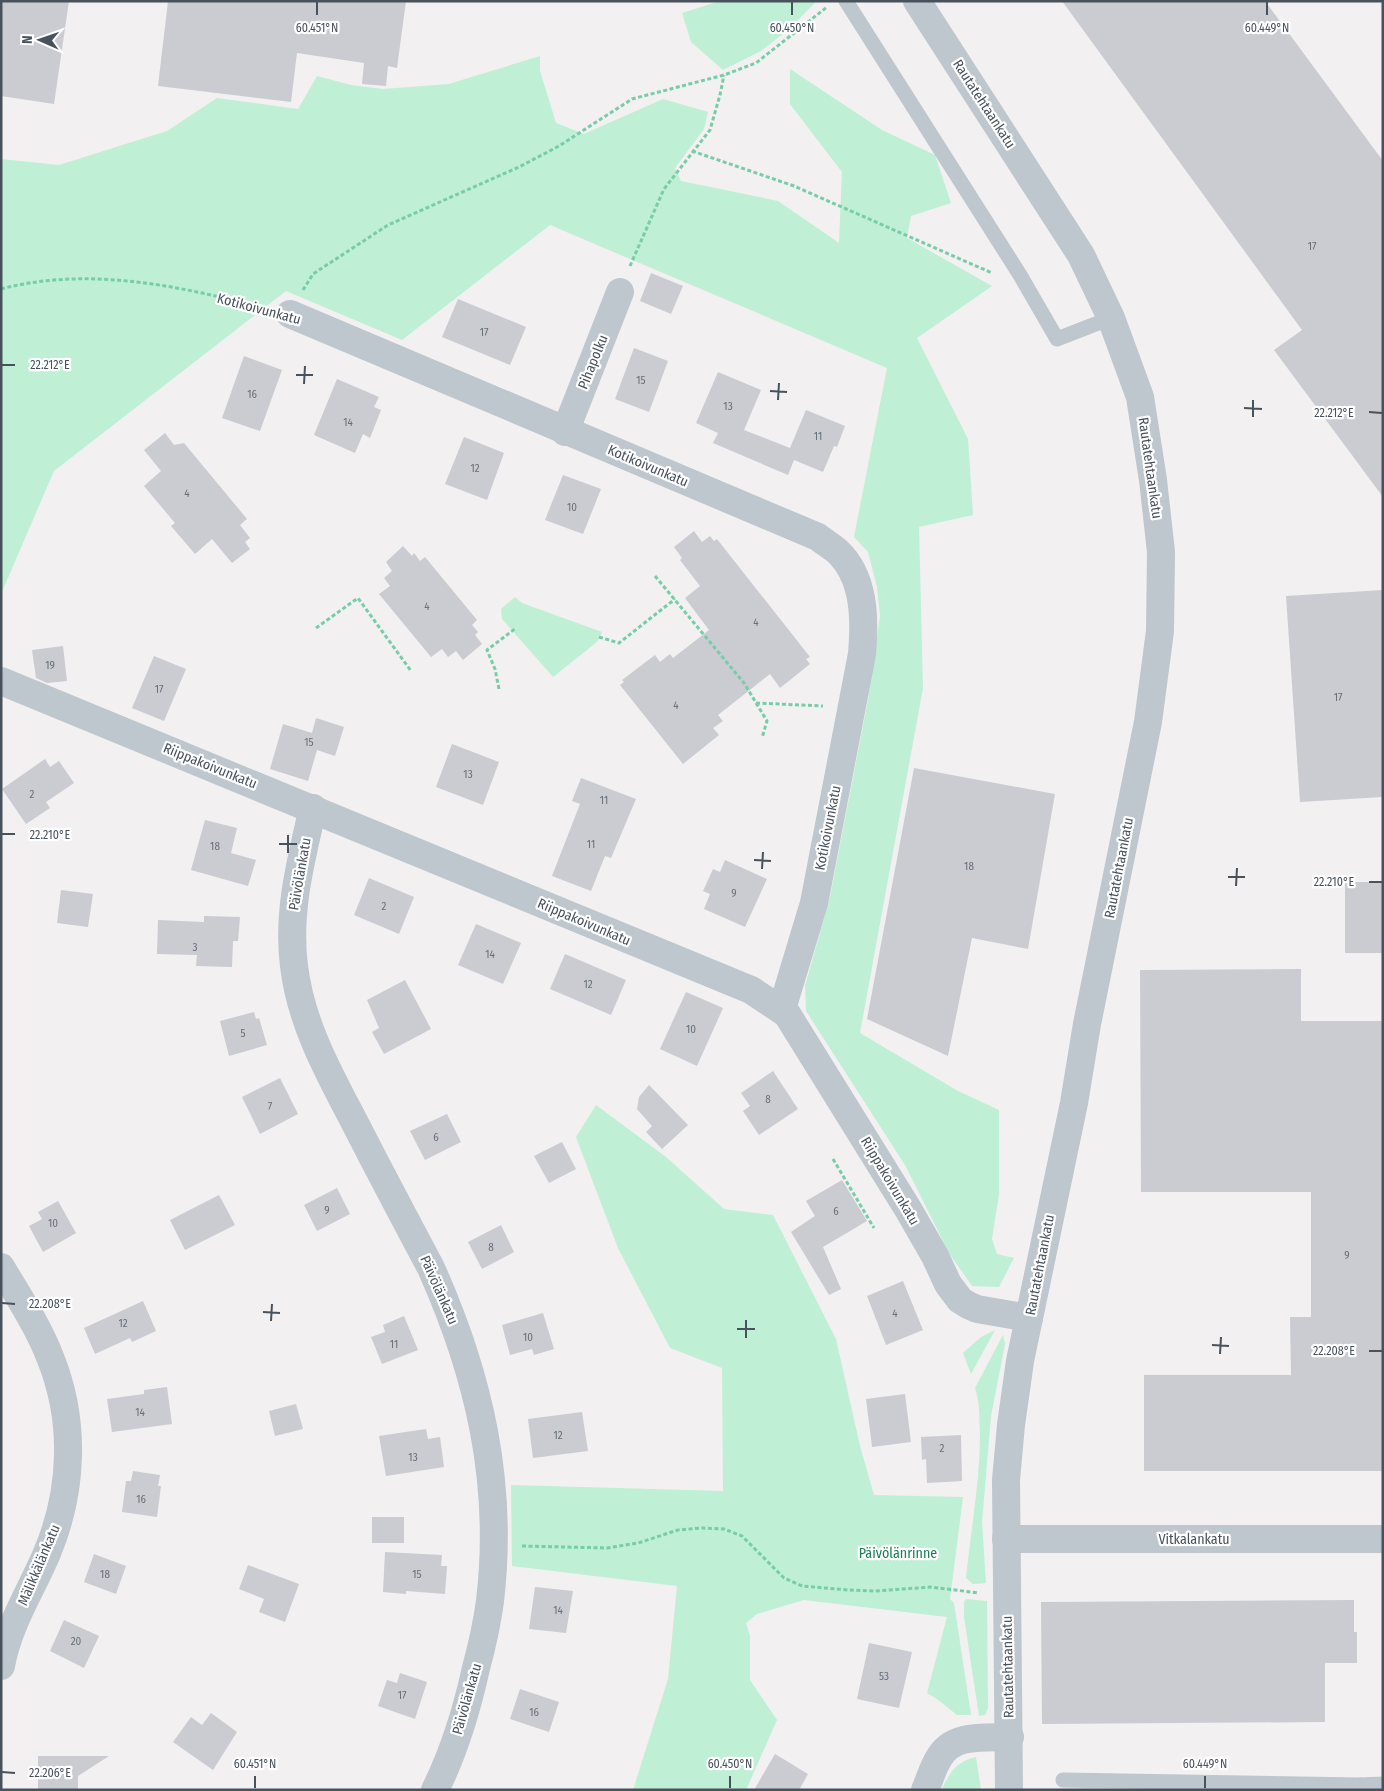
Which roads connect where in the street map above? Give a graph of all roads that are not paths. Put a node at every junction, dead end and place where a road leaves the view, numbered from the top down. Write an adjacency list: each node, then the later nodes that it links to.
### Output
1 (846, 1): 5 (lane)
2 (917, 1): 5 (street, Rautatehtaankatu)
3 (620, 292): 6 (street, Pihapolku)
4 (290, 314): 6 (street, Kotikoivunkatu)
5 (1111, 318): 11 (street, Rautatehtaankatu)
6 (564, 432): 9 (street, Kotikoivunkatu)
7 (1, 681): 8 (street, Riippakoivunkatu)
8 (313, 808): 9 (street, Riippakoivunkatu); 19 (street, Päivölänkatu)
9 (782, 1009): 11 (street, Riippakoivunkatu)
10 (1, 1267): 14 (street, Mälikkälänkatu)
11 (1030, 1318): 12 (street, Rautatehtaankatu)
12 (1006, 1539): 13 (street, Vitkalankatu); 15 (street, Rautatehtaankatu)
13 (1383, 1539)
14 (1, 1666)
15 (1010, 1737): 20 (street); 21 (street, Rautatehtaankatu)
16 (1063, 1780): 18 (lane)
17 (1383, 1784): 18 (lane)
18 (1360, 1787)
19 (435, 1790)
20 (925, 1790)
21 (1009, 1790)

